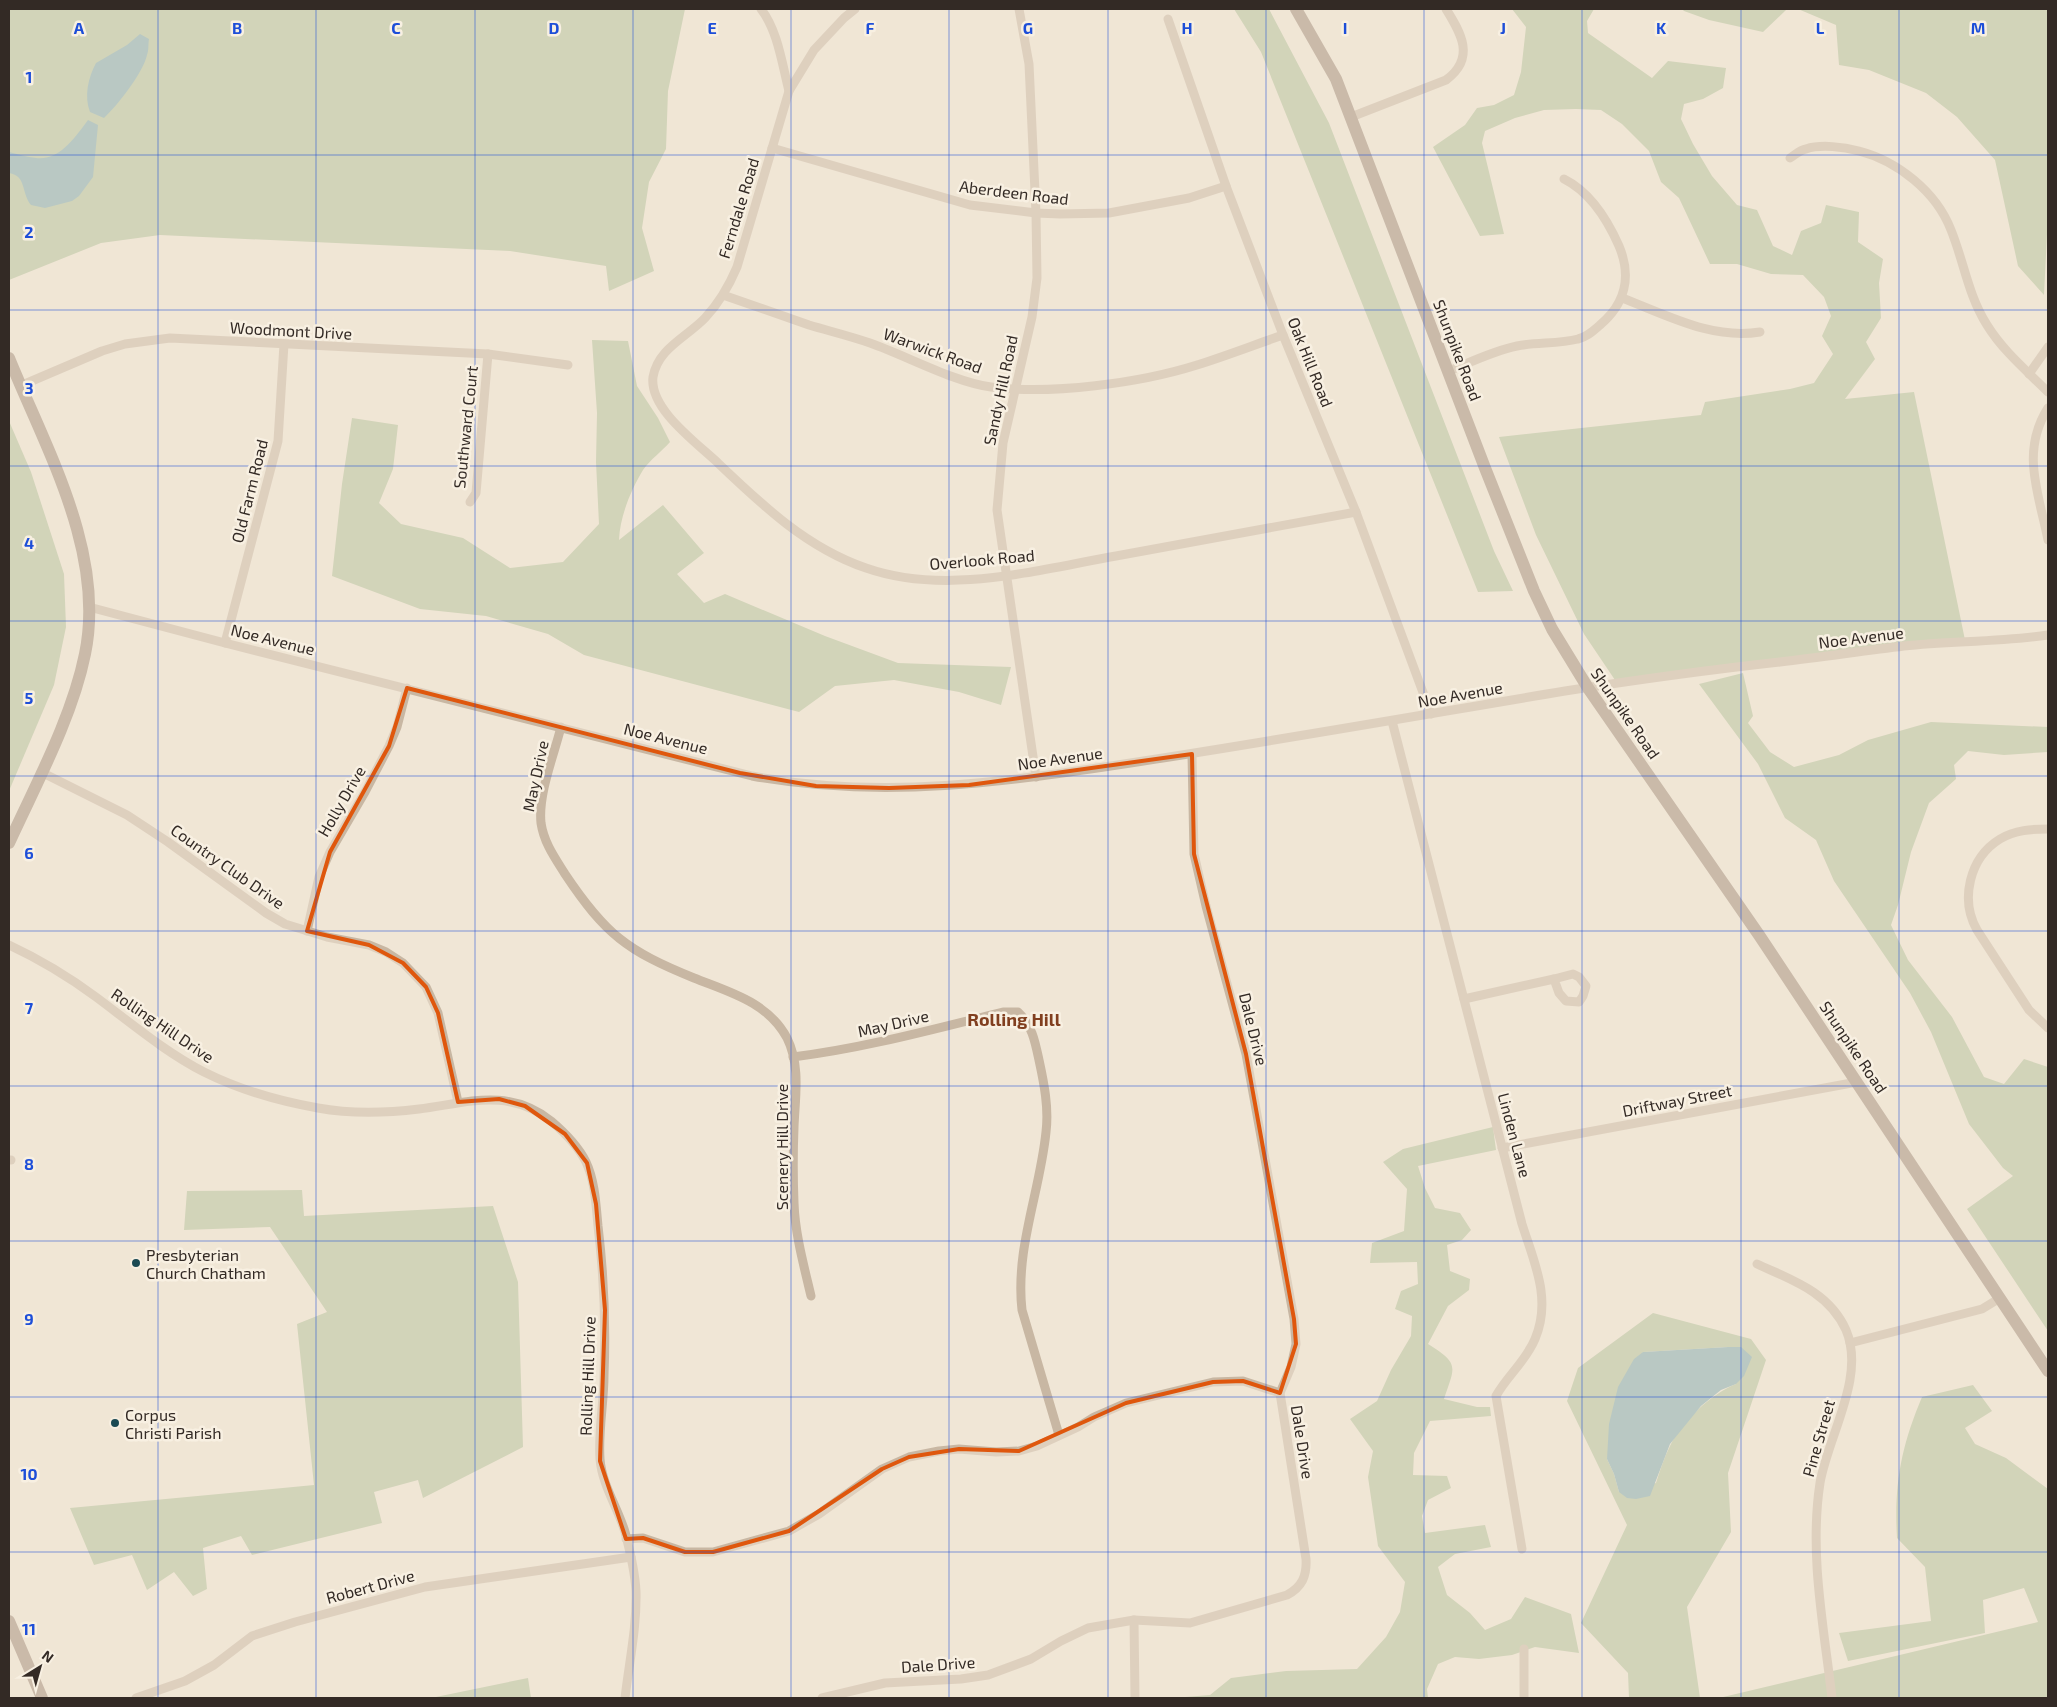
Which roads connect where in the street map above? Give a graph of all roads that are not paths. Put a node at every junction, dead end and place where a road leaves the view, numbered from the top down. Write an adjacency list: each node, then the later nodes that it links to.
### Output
1 (761, 9): 7 (street)
2 (855, 9): 7 (street, Ferndale Road)
3 (1019, 9): 13 (street, Sandy Hill Road)
4 (1296, 9): 8 (main road, Shunpike Road)
5 (1446, 9): 8 (street)
6 (1168, 19): 12 (street, Oak Hill Road)
7 (788, 91): 9 (street, Ferndale Road)
8 (1351, 117): 23 (main road, Shunpike Road)
9 (772, 148): 13 (street, Aberdeen Road); 14 (street, Ferndale Road)
10 (1790, 158): 24 (street)
11 (1564, 179): 15 (street)
12 (1226, 186): 13 (street, Aberdeen Road); 17 (street, Oak Hill Road)
13 (1036, 213): 26 (street, Sandy Hill Road)
14 (723, 295): 26 (street, Warwick Road); 29 (street, Ferndale Road)
15 (1622, 298): 16 (street); 23 (street)
16 (1760, 332)
17 (1283, 335): 26 (street, Warwick Road); 31 (street, Oak Hill Road)
18 (284, 344): 20 (street, Woodmont Drive); 25 (street, Woodmont Drive); 36 (street, Old Farm Road)
19 (2048, 347): 24 (street)
20 (488, 354): 22 (street, Woodmont Drive); 30 (street, Southward Court)
21 (9, 358): 25 (main road)
22 (568, 365)
23 (1449, 371): 38 (main road, Shunpike Road)
24 (2029, 374): 27 (street)
25 (20, 386): 34 (main road)
26 (1015, 390): 33 (street, Sandy Hill Road)
27 (2048, 392)
28 (2048, 408): 32 (street)
29 (663, 411): 33 (street, Overlook Road)
30 (470, 502)
31 (1356, 512): 33 (street, Overlook Road); 39 (street, Oak Hill Road)
32 (2048, 540)
33 (1007, 575): 44 (street, Sandy Hill Road)
34 (89, 607): 36 (street, Noe Avenue); 43 (main road)
35 (2048, 635): 38 (street, Noe Avenue)
36 (225, 643): 37 (street, Noe Avenue)
37 (407, 688): 41 (street, Noe Avenue); 47 (street, Holly Drive)
38 (1588, 688): 39 (street, Noe Avenue); 53 (main road, Shunpike Road)
39 (1431, 714): 40 (street, Noe Avenue)
40 (1392, 721): 42 (street, Noe Avenue); 50 (street, Linden Lane)
41 (561, 727): 44 (street, Noe Avenue); 52 (street, May Drive)
42 (1192, 754): 44 (street, Noe Avenue); 61 (street, Dale Drive)
43 (41, 772): 46 (main road); 47 (street, Country Club Drive)
44 (1036, 777)
45 (2048, 829): 51 (street)
46 (9, 843)
47 (307, 931): 54 (street, Country Club Drive)
48 (9, 945): 54 (street, Rolling Hill Drive)
49 (1554, 978): 50 (street)
50 (1464, 998): 55 (street, Linden Lane)
51 (2048, 1028)
52 (793, 1057): 57 (street, Scenery Hill Drive); 62 (street, May Drive)
53 (1857, 1082): 55 (street, Driftway Street); 58 (main road, Shunpike Road)
54 (458, 1102): 63 (street, Rolling Hill Drive)
55 (1502, 1148): 64 (street, Linden Lane)
56 (1757, 1264): 59 (street)
57 (811, 1296)
58 (2000, 1298): 59 (street); 60 (main road, Shunpike Road)
59 (1850, 1343): 75 (street, Pine Street)
60 (2048, 1371)
61 (1280, 1393): 62 (street); 66 (street, Dale Drive)
62 (1059, 1436): 63 (street)
63 (626, 1538): 65 (street)
64 (1522, 1549)
65 (630, 1557): 70 (street, Robert Drive); 71 (street)
66 (1134, 1620): 72 (street, Dale Drive); 73 (street)
67 (9, 1621): 69 (main road)
68 (1524, 1649): 74 (street)
69 (42, 1698)
70 (136, 1698)
71 (625, 1698)
72 (822, 1698)
73 (1135, 1698)
74 (1524, 1698)
75 (1832, 1698)

